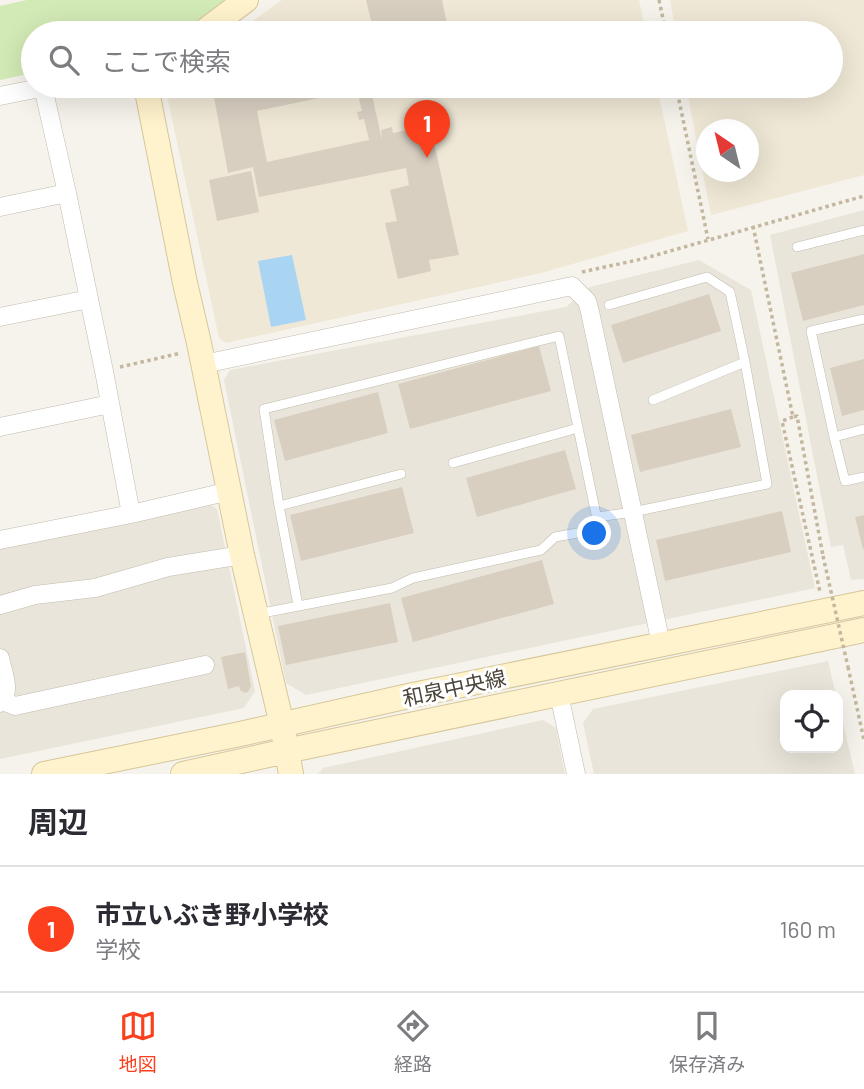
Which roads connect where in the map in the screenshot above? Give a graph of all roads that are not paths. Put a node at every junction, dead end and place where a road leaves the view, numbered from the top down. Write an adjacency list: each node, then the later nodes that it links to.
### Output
1 (246, 0): 2 (street)
2 (218, 21)
3 (21, 92): 4 (street)
4 (0, 96)
5 (49, 98): 7 (street)
6 (148, 98): 15 (street)
7 (67, 193): 8 (street); 11 (street)
8 (0, 206)
9 (864, 230): 10 (lane)
10 (797, 247)
11 (89, 299): 13 (street); 18 (street)
12 (609, 305): 16 (lane)
13 (0, 317)
14 (864, 319): 22 (lane)
15 (197, 358): 26 (street); 28 (street)
16 (745, 362): 17 (lane); 28 (lane)
17 (653, 400)
18 (110, 404): 19 (street); 29 (street)
19 (0, 427)
20 (578, 428): 23 (lane); 27 (lane); 30 (lane)
21 (864, 429): 22 (lane)
22 (834, 437): 25 (lane)
23 (453, 463)
24 (401, 474): 27 (lane)
25 (864, 477)
26 (230, 491): 29 (street); 32 (street)
27 (279, 506): 35 (lane)
28 (633, 512): 30 (lane); 38 (street)
29 (131, 514): 31 (street)
30 (597, 517): 35 (lane)
31 (0, 540)
32 (242, 555): 34 (street); 36 (street)
33 (864, 603): 38 (street, 和泉中央線)
34 (0, 605)
35 (298, 605): 36 (lane)
36 (256, 614): 43 (street)
37 (864, 630): 41 (street, 和泉中央線)
38 (661, 644): 43 (street, 和泉中央線)
39 (0, 657): 42 (street)
40 (205, 665): 42 (street)
41 (559, 694): 44 (street, 和泉中央線); 47 (street)
42 (2, 702)
43 (282, 725): 44 (street); 45 (street, 和泉中央線)
44 (288, 762): 46 (street, 和泉中央線)
45 (44, 774)
46 (183, 774)
47 (576, 774)

